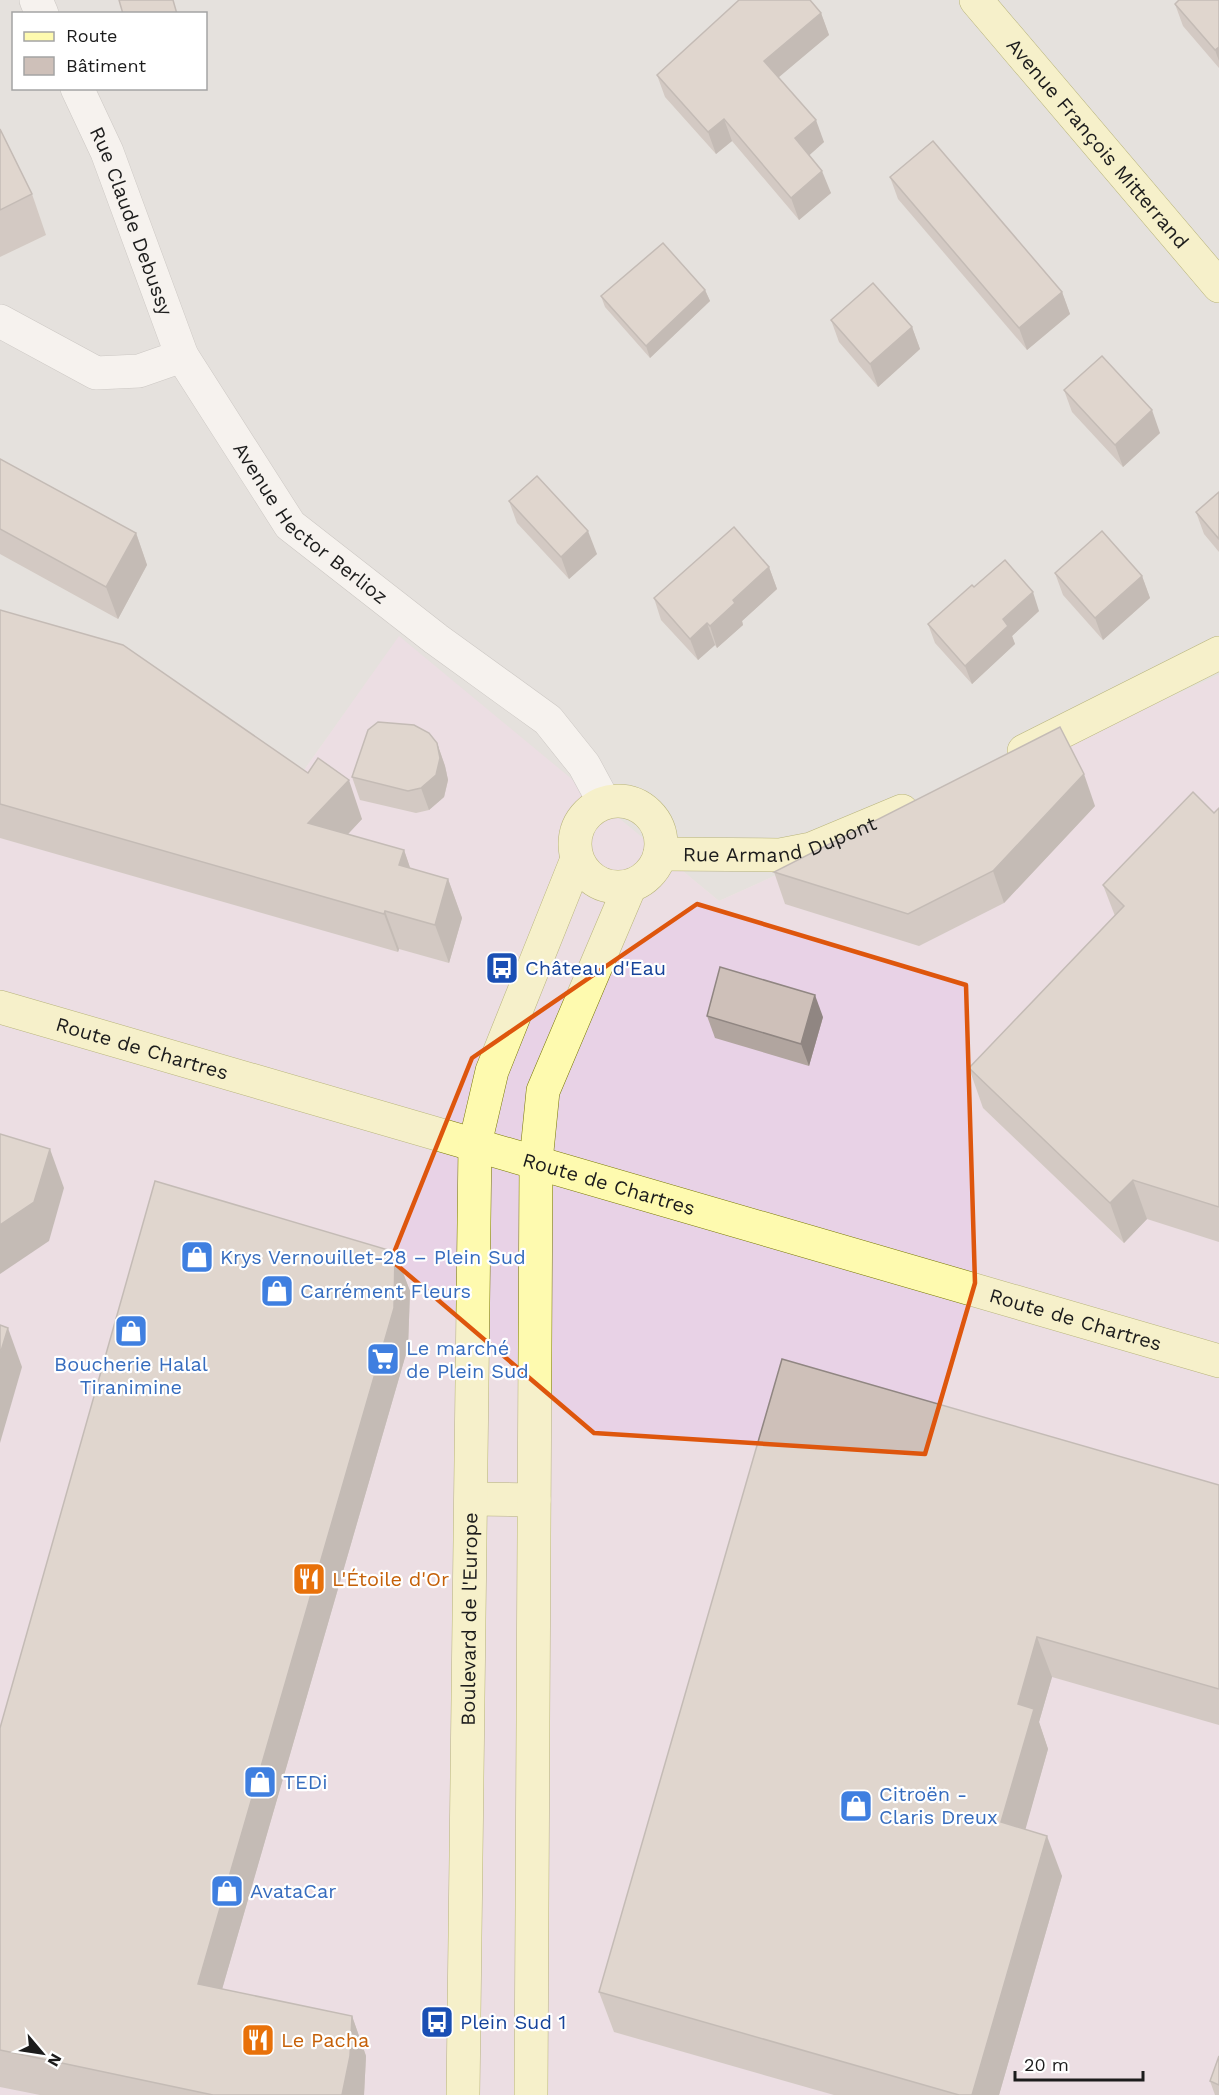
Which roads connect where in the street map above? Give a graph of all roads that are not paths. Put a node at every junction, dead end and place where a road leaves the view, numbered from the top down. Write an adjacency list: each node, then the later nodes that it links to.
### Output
1 (976, 0): 3 (street, Avenue François Mitterrand)
2 (78, 90): 5 (street, Rue Claude Debussy)
3 (1219, 286)
4 (0, 321): 5 (street)
5 (182, 356): 9 (street, Avenue Hector Berlioz)
6 (1219, 653): 7 (street)
7 (999, 763)
8 (926, 799): 10 (street, Rue Armand Dupont)
9 (604, 802): 10 (street); 11 (street)
10 (660, 854): 12 (street)
11 (577, 860): 12 (street); 14 (street)
12 (630, 886): 15 (street)
13 (0, 1008): 14 (street, Route de Chartres)
14 (475, 1144): 15 (street, Route de Chartres); 17 (street, Boulevard de l'Europe)
15 (536, 1161): 16 (street, Route de Chartres); 18 (street)
16 (1219, 1360)
17 (471, 1499): 18 (street); 19 (street, Boulevard de l'Europe)
18 (534, 1500): 20 (street)
19 (464, 2095)
20 (531, 2095)

